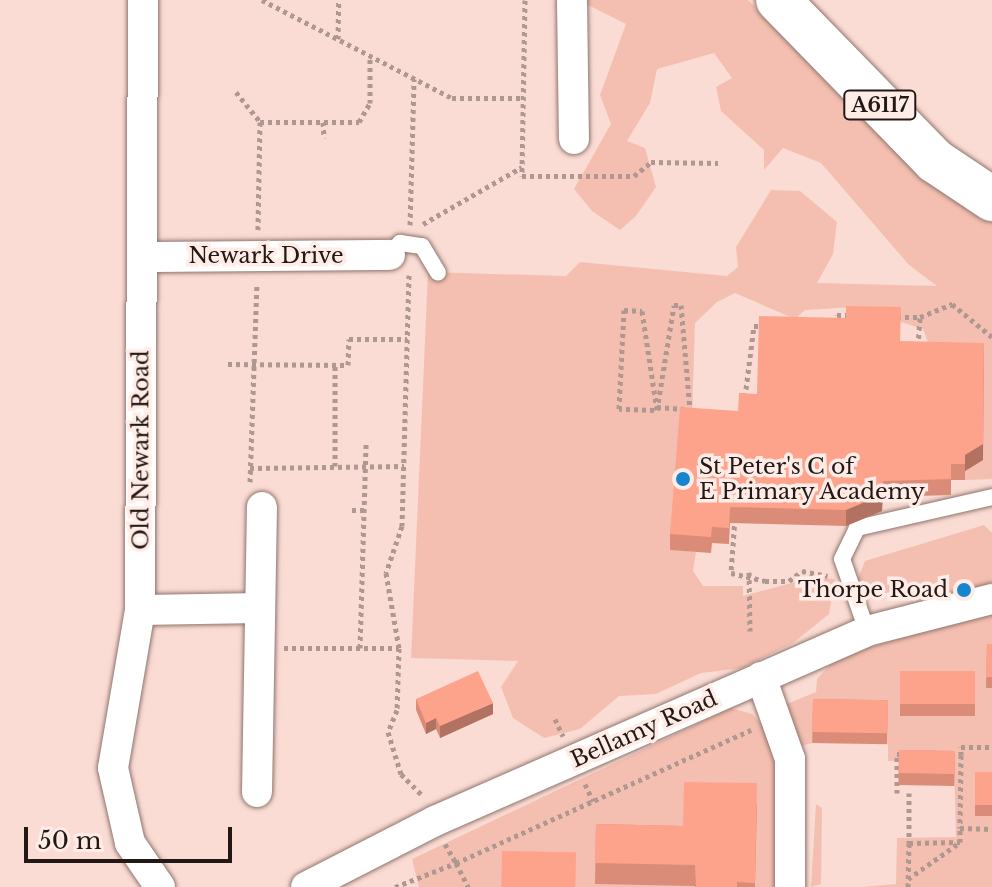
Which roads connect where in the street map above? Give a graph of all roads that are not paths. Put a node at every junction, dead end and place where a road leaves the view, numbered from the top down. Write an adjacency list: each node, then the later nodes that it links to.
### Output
1 (143, 0): 7 (street, Old Newark Road)
2 (572, 0): 4 (street)
3 (778, 0): 5 (main road, A6117)
4 (574, 139)
5 (992, 199)
6 (400, 249): 7 (street, Newark Drive); 8 (lane)
7 (142, 257): 13 (street, Old Newark Road)
8 (438, 273)
9 (992, 497): 14 (lane)
10 (256, 500): 12 (street)
11 (992, 599): 14 (street, Bellamy Road)
12 (260, 608): 13 (street); 16 (street)
13 (140, 610): 17 (street, Old Newark Road)
14 (867, 631): 15 (street, Bellamy Road)
15 (761, 677): 18 (street, Bellamy Road); 19 (street)
16 (257, 792)
17 (160, 887)
18 (306, 887)
19 (790, 887)

